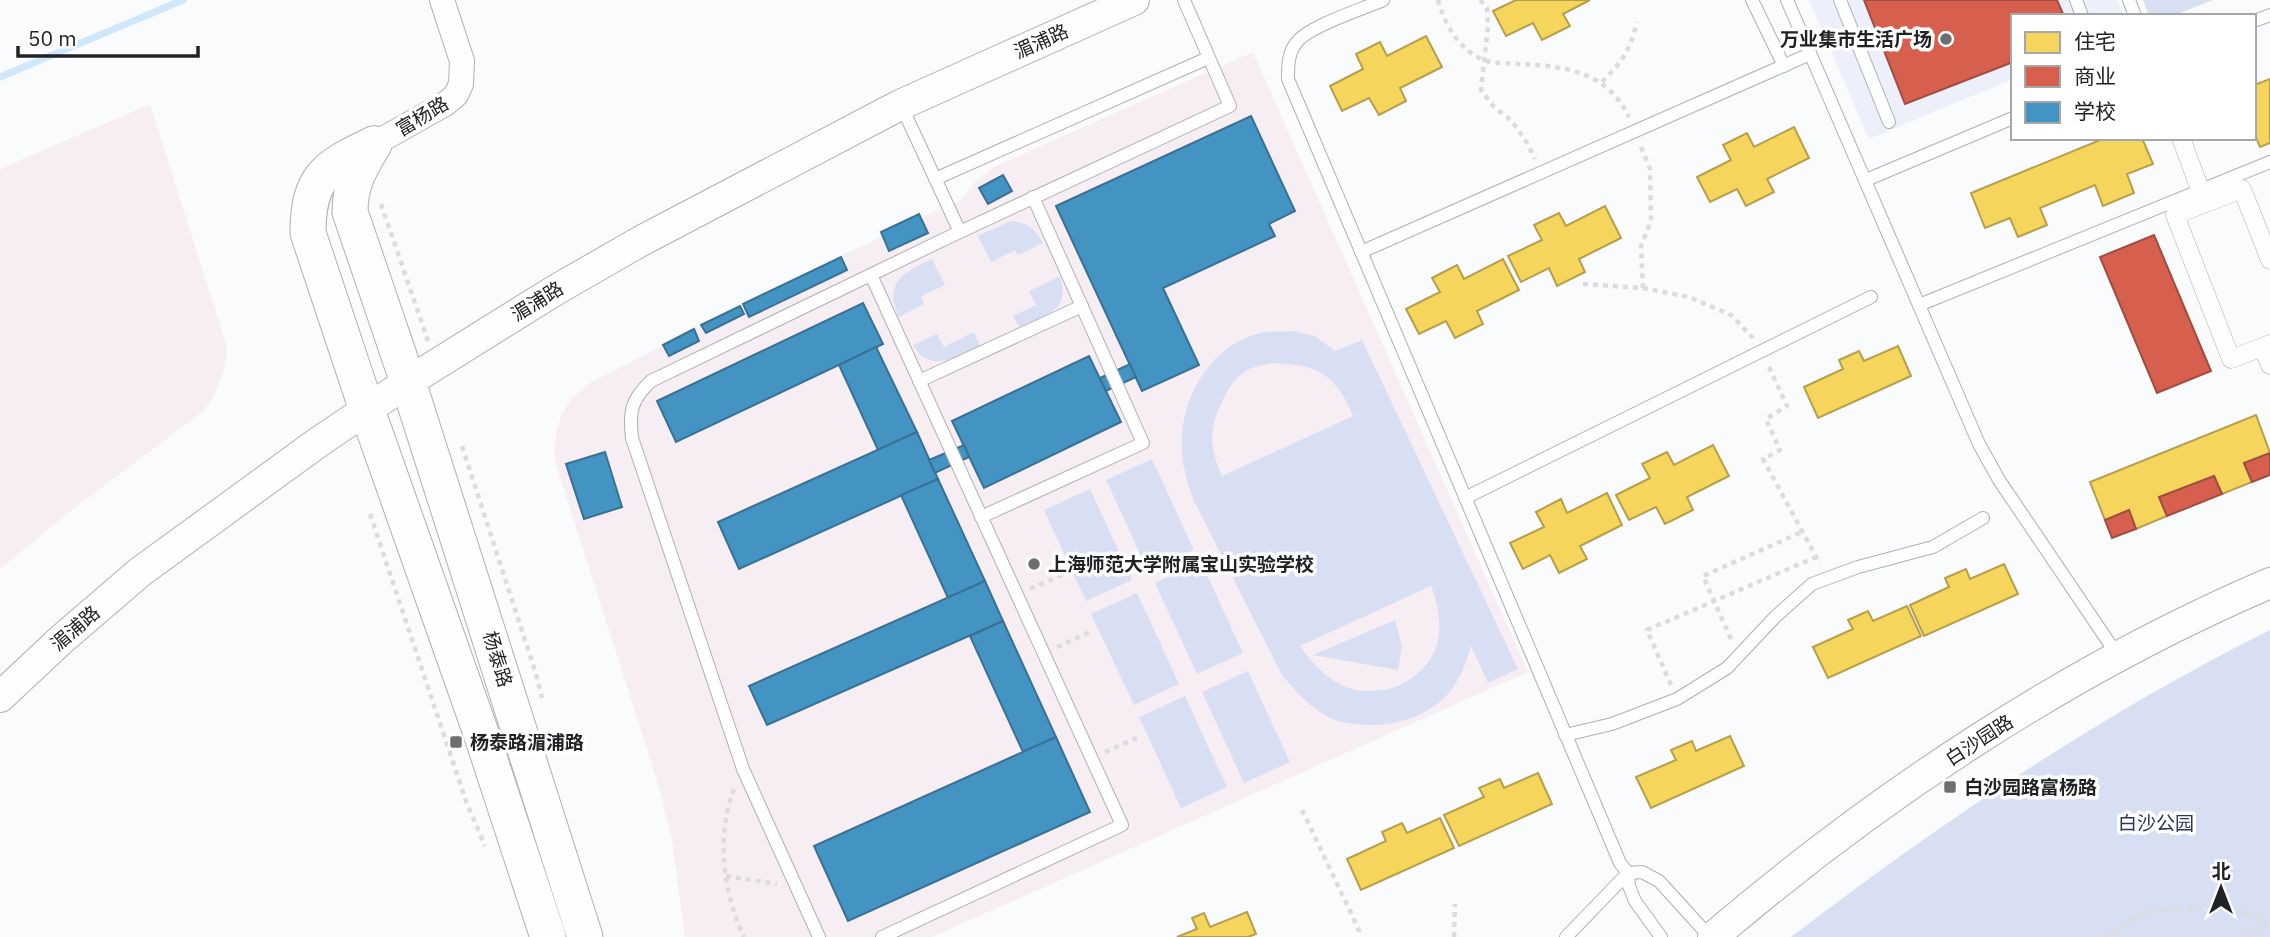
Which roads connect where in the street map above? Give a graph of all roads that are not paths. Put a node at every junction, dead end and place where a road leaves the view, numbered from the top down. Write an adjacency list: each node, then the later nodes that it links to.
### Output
1 (442, 0): 15 (street, 富杨路)
2 (1134, 0): 11 (street, 湄浦路)
3 (1185, 0): 9 (lane)
4 (1383, 0): 22 (lane)
5 (1752, 0): 10 (lane)
6 (1787, 0): 8 (lane)
7 (1840, 0): 13 (lane)
8 (1810, 54): 10 (lane); 18 (lane)
9 (1208, 58): 17 (lane); 19 (lane)
10 (1784, 66): 22 (lane)
11 (900, 105): 17 (lane); 30 (street, 湄浦路)
12 (2011, 119): 18 (lane)
13 (1889, 122)
14 (2182, 140): 20 (street)
15 (374, 144): 30 (main road, 杨泰路); 32 (main road, 杨泰路)
16 (2270, 162): 20 (lane)
17 (935, 179): 21 (lane)
18 (1866, 180): 26 (lane)
19 (1033, 197): 21 (lane); 27 (lane)
20 (2202, 197): 23 (street); 26 (lane); 28 (street)
21 (960, 232): 24 (lane)
22 (1361, 252): 33 (lane)
23 (2270, 260)
24 (871, 275): 31 (lane); 43 (lane)
25 (1871, 297): 33 (lane)
26 (1919, 305): 37 (lane)
27 (1082, 306): 31 (lane); 34 (lane)
28 (2266, 346): 29 (street)
29 (2270, 365)
30 (422, 374): 32 (street, 湄浦路); 42 (main road, 杨泰路)
31 (919, 380): 34 (lane)
32 (367, 410): 38 (street, 湄浦路); 41 (main road, 杨泰路)
33 (1465, 498): 39 (lane)
34 (981, 517): 44 (lane)
35 (1983, 518): 39 (lane)
36 (2270, 583): 37 (street, 白沙园路)
37 (2118, 656): 47 (street, 白沙园路)
38 (0, 697)
39 (1565, 735): 40 (lane)
40 (1628, 873): 45 (lane); 46 (lane); 47 (lane)
41 (548, 937)
42 (586, 937)
43 (819, 937)
44 (882, 937)
45 (1566, 937)
46 (1661, 937)
47 (1711, 937)

